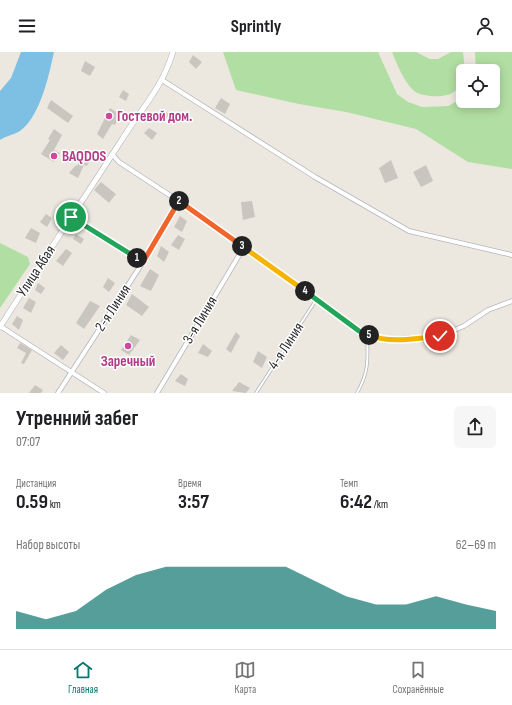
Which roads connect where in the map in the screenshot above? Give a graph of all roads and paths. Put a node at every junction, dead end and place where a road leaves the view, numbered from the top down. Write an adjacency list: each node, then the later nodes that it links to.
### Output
1 (173, 52): 2 (street, Улица Абая)
2 (162, 80): 3 (street, Улица Абая); 7 (street)
3 (112, 154): 4 (street); 5 (street, Улица Абая)
4 (178, 201): 6 (street); 8 (street, 2-я Линия)
5 (71, 217): 8 (street); 11 (street, Улица Абая)
6 (244, 247): 9 (street); 16 (street, 3-я Линия)
7 (512, 255)
8 (143, 262): 13 (street, 2-я Линия)
9 (316, 299): 12 (street); 17 (lane, 4-я Линия)
10 (512, 301): 12 (street)
11 (0, 327): 13 (street)
12 (367, 334): 18 (lane)
13 (72, 372): 14 (street, 2-я Линия); 15 (street)
14 (58, 393)
15 (104, 393)
16 (157, 393)
17 (256, 393)
18 (357, 393)

